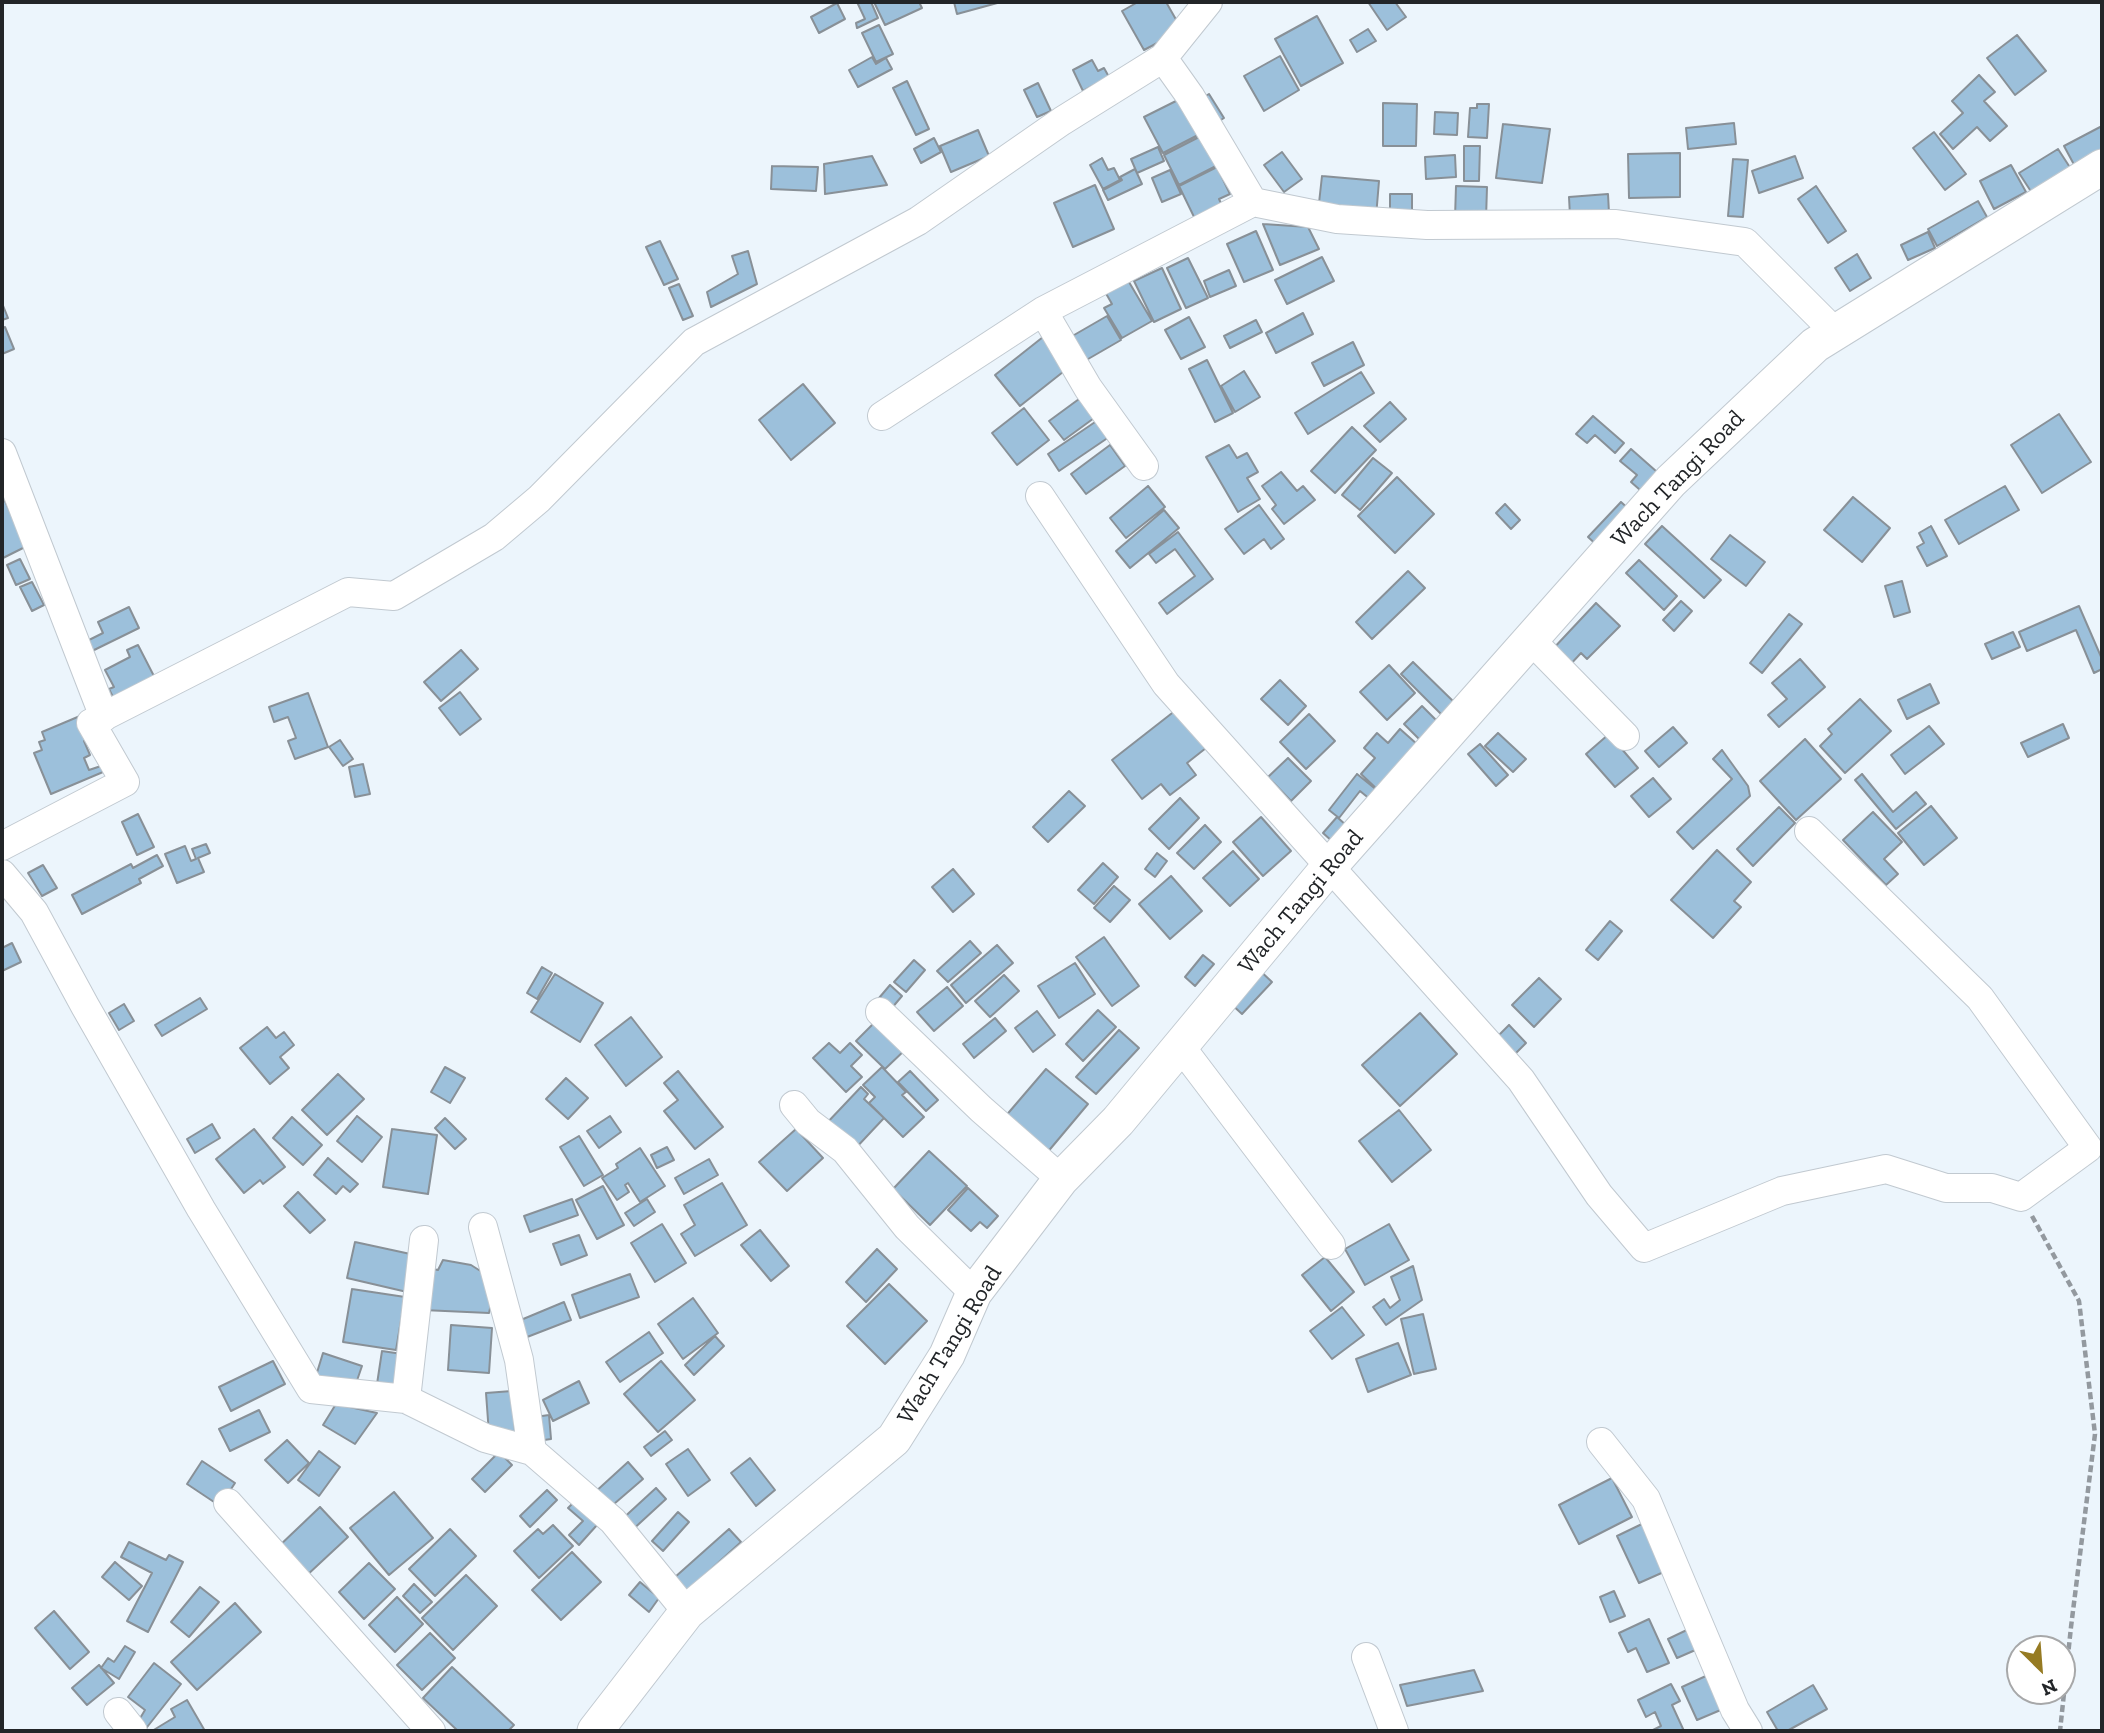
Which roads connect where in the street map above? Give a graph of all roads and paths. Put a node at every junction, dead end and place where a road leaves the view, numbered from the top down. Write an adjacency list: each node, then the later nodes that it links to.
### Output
1 (1208, 2): 2 (street)
2 (1163, 58): 4 (street); 12 (street)
3 (2102, 167): 6 (main road, Wach Tangi Road)
4 (1253, 202): 5 (street); 6 (street)
5 (1043, 311): 7 (street); 9 (street)
6 (1835, 332): 11 (main road, Wach Tangi Road)
7 (881, 416)
8 (2, 453): 12 (street)
9 (1144, 466)
10 (1040, 496): 16 (street)
11 (1530, 639): 13 (street); 16 (main road, Wach Tangi Road)
12 (104, 717): 15 (street)
13 (1625, 736)
14 (1809, 831): 22 (street)
15 (2, 846)
16 (1329, 867): 19 (main road, Wach Tangi Road); 22 (street)
17 (2, 874): 27 (street)
18 (880, 1012): 21 (street)
19 (1181, 1047): 21 (main road, Wach Tangi Road); 25 (street)
20 (794, 1105): 26 (street)
21 (1061, 1179): 26 (main road, Wach Tangi Road)
22 (2021, 1197): 37 (path)
23 (483, 1227): 29 (street)
24 (424, 1240): 27 (street)
25 (1331, 1245)
26 (974, 1293): 31 (main road, Wach Tangi Road)
27 (406, 1399): 29 (street)
28 (1601, 1442): 36 (street)
29 (532, 1451): 31 (street)
30 (228, 1503): 34 (street)
31 (687, 1612): 33 (main road, Wach Tangi Road)
32 (1366, 1657): 35 (street)
33 (604, 1727)
34 (430, 1731)
35 (1394, 1731)
36 (1748, 1731)
37 (2060, 1731)

